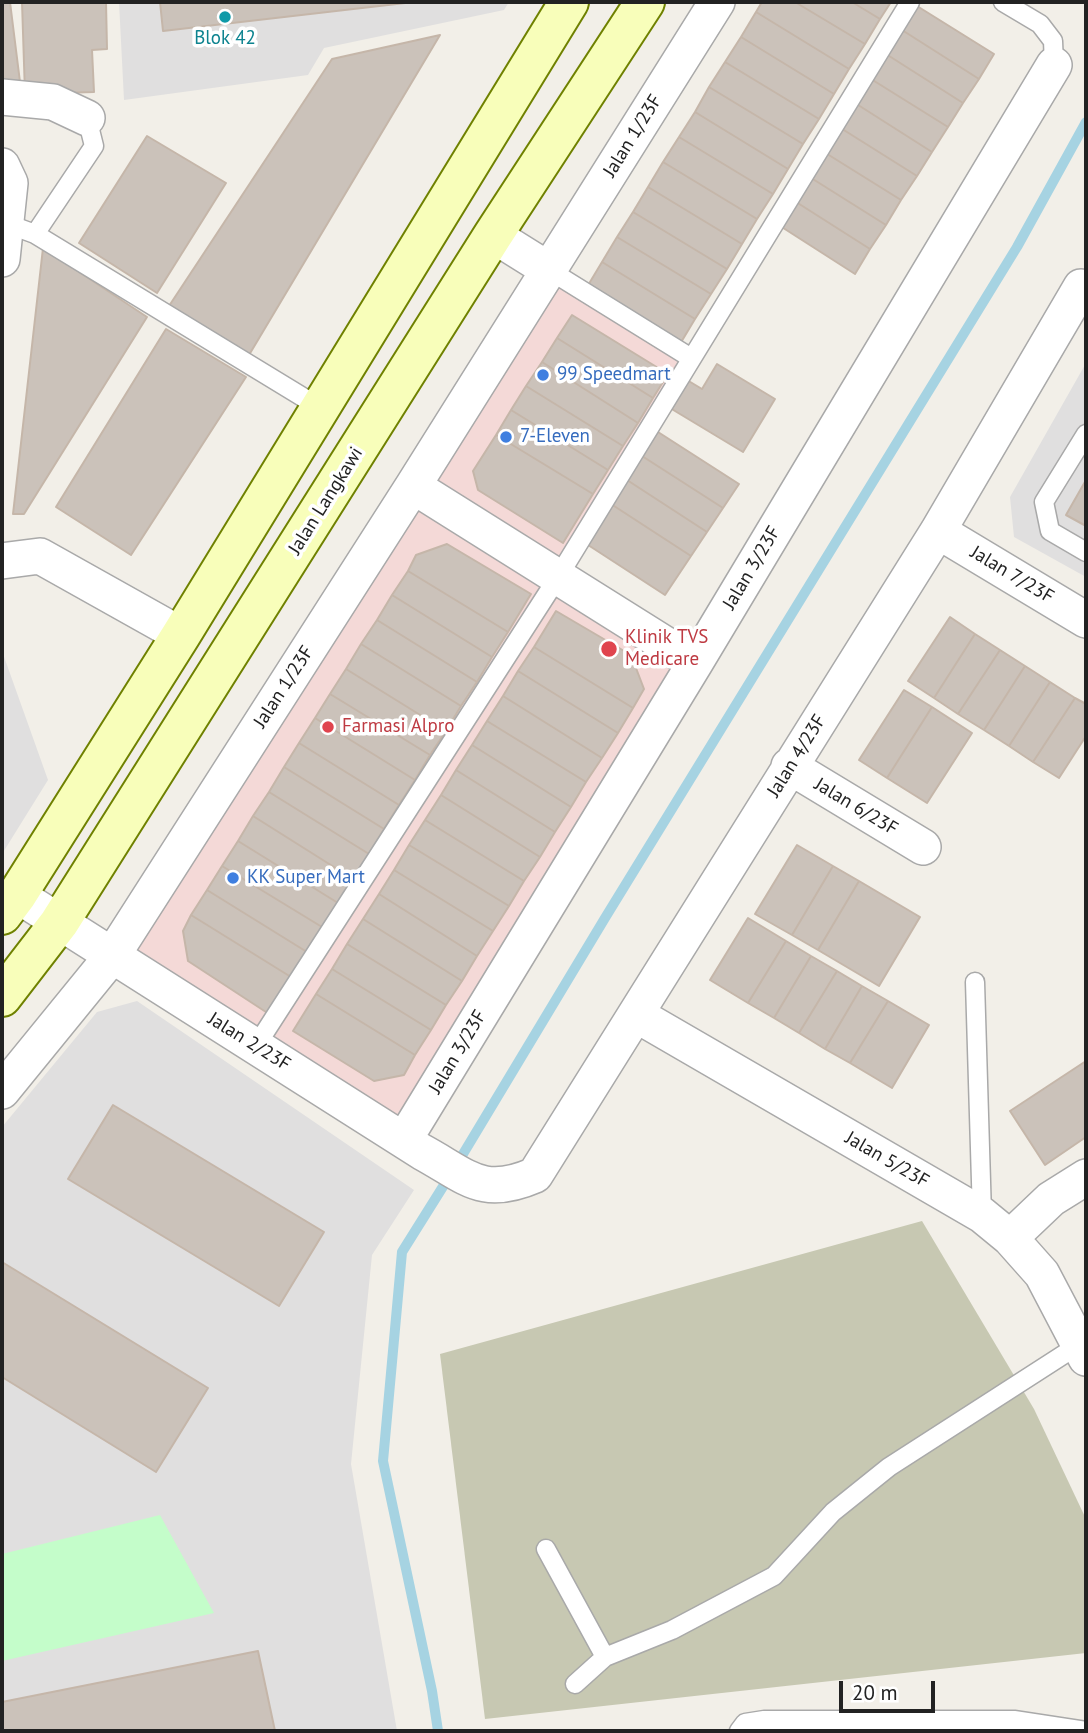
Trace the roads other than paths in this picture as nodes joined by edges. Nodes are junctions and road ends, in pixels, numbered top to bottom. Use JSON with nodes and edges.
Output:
{"nodes":[{"id":1,"x":569,"y":2,"type":"edge"},
{"id":2,"x":645,"y":2,"type":"edge"},
{"id":3,"x":717,"y":2,"type":"edge"},
{"id":4,"x":910,"y":2,"type":"edge"},
{"id":5,"x":1003,"y":2,"type":"edge"},
{"id":6,"x":1054,"y":65,"type":"joint"},
{"id":7,"x":2,"y":97,"type":"edge"},
{"id":8,"x":87,"y":118,"type":"joint"},
{"id":9,"x":2,"y":166,"type":"edge"},
{"id":10,"x":20,"y":229,"type":"junction"},
{"id":11,"x":494,"y":235,"type":"junction"},
{"id":12,"x":2,"y":259,"type":"edge"},
{"id":13,"x":549,"y":270,"type":"junction"},
{"id":14,"x":1084,"y":288,"type":"edge"},
{"id":15,"x":691,"y":358,"type":"junction"},
{"id":16,"x":319,"y":407,"type":"junction"},
{"id":17,"x":1086,"y":434,"type":"edge"},
{"id":18,"x":413,"y":486,"type":"junction"},
{"id":19,"x":938,"y":531,"type":"junction"},
{"id":20,"x":1086,"y":552,"type":"edge"},
{"id":21,"x":2,"y":561,"type":"edge"},
{"id":22,"x":558,"y":576,"type":"junction"},
{"id":23,"x":1086,"y":620,"type":"edge"},
{"id":24,"x":181,"y":635,"type":"junction"},
{"id":25,"x":695,"y":663,"type":"junction"},
{"id":26,"x":789,"y":766,"type":"junction"},
{"id":27,"x":923,"y":848,"type":"dead end"},
{"id":28,"x":9,"y":905,"type":"edge"},
{"id":29,"x":59,"y":923,"type":"junction"},
{"id":30,"x":112,"y":956,"type":"junction"},
{"id":31,"x":975,"y":982,"type":"dead end"},
{"id":32,"x":2,"y":997,"type":"edge"},
{"id":33,"x":637,"y":1015,"type":"junction"},
{"id":34,"x":256,"y":1046,"type":"junction"},
{"id":35,"x":2,"y":1091,"type":"edge"},
{"id":36,"x":413,"y":1146,"type":"junction"},
{"id":37,"x":1086,"y":1177,"type":"edge"},
{"id":38,"x":483,"y":1186,"type":"joint"},
{"id":39,"x":982,"y":1215,"type":"junction"},
{"id":40,"x":1010,"y":1238,"type":"junction"},
{"id":41,"x":1083,"y":1351,"type":"edge"},
{"id":42,"x":546,"y":1549,"type":"dead end"},
{"id":43,"x":605,"y":1657,"type":"junction"},
{"id":44,"x":575,"y":1684,"type":"dead end"},
{"id":45,"x":739,"y":1731,"type":"edge"},
{"id":46,"x":1086,"y":1731,"type":"edge"}],
"edges":[{"from":1,"to":16,"type":"street"},
{"from":2,"to":11,"type":"street","name":"Jalan Langkawi"},
{"from":3,"to":13,"type":"street","name":"Jalan 1/23F"},
{"from":4,"to":15,"type":"lane"},
{"from":5,"to":6,"type":"lane"},
{"from":6,"to":25,"type":"street","name":"Jalan 3/23F"},
{"from":7,"to":8,"type":"street"},
{"from":8,"to":10,"type":"lane"},
{"from":9,"to":10,"type":"street"},
{"from":10,"to":12,"type":"street"},
{"from":10,"to":16,"type":"lane"},
{"from":11,"to":13,"type":"street"},
{"from":11,"to":29,"type":"street","name":"Jalan Langkawi"},
{"from":13,"to":15,"type":"lane"},
{"from":13,"to":18,"type":"street","name":"Jalan 1/23F"},
{"from":14,"to":19,"type":"street","name":"Jalan 4/23F"},
{"from":15,"to":22,"type":"lane"},
{"from":16,"to":24,"type":"street"},
{"from":17,"to":20,"type":"lane"},
{"from":18,"to":22,"type":"street"},
{"from":18,"to":30,"type":"street","name":"Jalan 1/23F"},
{"from":19,"to":23,"type":"street","name":"Jalan 7/23F"},
{"from":19,"to":26,"type":"street","name":"Jalan 4/23F"},
{"from":21,"to":24,"type":"street"},
{"from":22,"to":25,"type":"street"},
{"from":22,"to":34,"type":"lane"},
{"from":24,"to":28,"type":"street"},
{"from":25,"to":36,"type":"street","name":"Jalan 3/23F"},
{"from":26,"to":27,"type":"street","name":"Jalan 6/23F"},
{"from":26,"to":33,"type":"street","name":"Jalan 4/23F"},
{"from":28,"to":29,"type":"street","name":"Jalan 2/23F"},
{"from":29,"to":30,"type":"street","name":"Jalan 2/23F"},
{"from":29,"to":32,"type":"street","name":"Jalan Langkawi"},
{"from":30,"to":34,"type":"street","name":"Jalan 2/23F"},
{"from":30,"to":35,"type":"street","name":"Jalan 1/23F"},
{"from":31,"to":39,"type":"lane"},
{"from":33,"to":38,"type":"street","name":"Jalan 4/23F"},
{"from":33,"to":39,"type":"street","name":"Jalan 5/23F"},
{"from":34,"to":36,"type":"street","name":"Jalan 2/23F"},
{"from":36,"to":38,"type":"street","name":"Jalan 2/23F"},
{"from":37,"to":40,"type":"street"},
{"from":39,"to":40,"type":"street","name":"Jalan 5/23F"},
{"from":40,"to":41,"type":"street","name":"Jalan 5/23F"},
{"from":41,"to":43,"type":"lane"},
{"from":42,"to":43,"type":"lane"},
{"from":43,"to":44,"type":"lane"},
{"from":45,"to":46,"type":"lane"}]}
